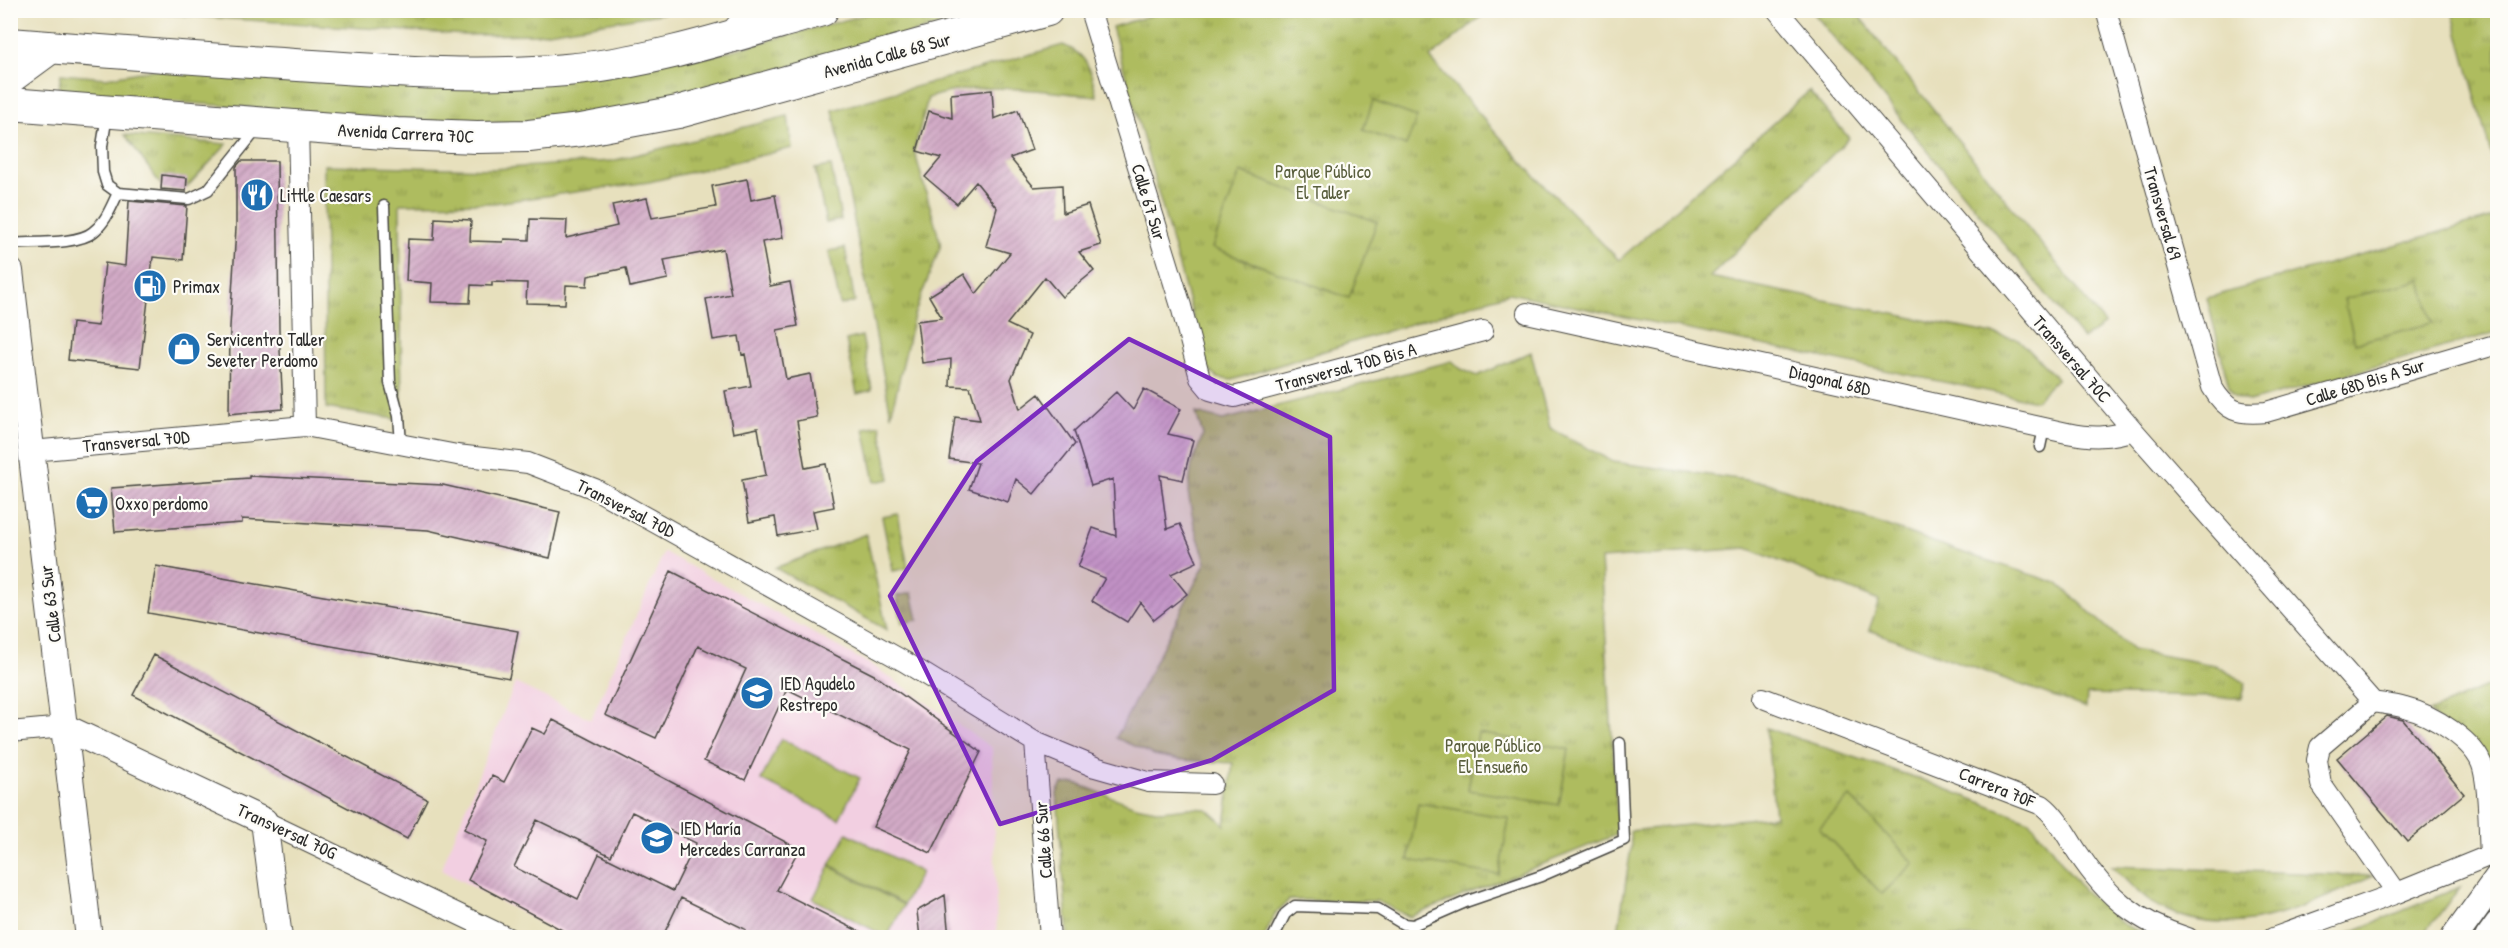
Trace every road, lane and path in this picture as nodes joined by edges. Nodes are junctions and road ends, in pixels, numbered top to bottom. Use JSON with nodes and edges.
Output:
{"nodes":[{"id":1,"x":749,"y":10,"type":"edge"},
{"id":2,"x":822,"y":10,"type":"edge"},
{"id":3,"x":1047,"y":10,"type":"edge"},
{"id":4,"x":1090,"y":10,"type":"edge"},
{"id":5,"x":1776,"y":10,"type":"edge"},
{"id":6,"x":2106,"y":10,"type":"edge"},
{"id":7,"x":725,"y":38,"type":"junction"},
{"id":8,"x":10,"y":44,"type":"edge"},
{"id":9,"x":55,"y":48,"type":"junction"},
{"id":10,"x":797,"y":80,"type":"joint"},
{"id":11,"x":10,"y":81,"type":"edge"},
{"id":12,"x":10,"y":104,"type":"edge"},
{"id":13,"x":107,"y":112,"type":"junction"},
{"id":14,"x":263,"y":123,"type":"junction"},
{"id":15,"x":298,"y":126,"type":"junction"},
{"id":16,"x":118,"y":193,"type":"junction"},
{"id":17,"x":384,"y":206,"type":"dead end"},
{"id":18,"x":10,"y":244,"type":"edge"},
{"id":19,"x":10,"y":271,"type":"edge"},
{"id":20,"x":1527,"y":313,"type":"dead end"},
{"id":21,"x":1483,"y":331,"type":"dead end"},
{"id":22,"x":2498,"y":344,"type":"edge"},
{"id":23,"x":1210,"y":390,"type":"joint"},
{"id":24,"x":2231,"y":410,"type":"joint"},
{"id":25,"x":305,"y":426,"type":"junction"},
{"id":26,"x":2133,"y":430,"type":"junction"},
{"id":27,"x":401,"y":444,"type":"junction"},
{"id":28,"x":32,"y":451,"type":"junction"},
{"id":29,"x":1763,"y":698,"type":"dead end"},
{"id":30,"x":2373,"y":702,"type":"junction"},
{"id":31,"x":64,"y":726,"type":"junction"},
{"id":32,"x":10,"y":732,"type":"edge"},
{"id":33,"x":1035,"y":742,"type":"junction"},
{"id":34,"x":1620,"y":743,"type":"dead end"},
{"id":35,"x":1212,"y":784,"type":"dead end"},
{"id":36,"x":264,"y":821,"type":"junction"},
{"id":37,"x":2495,"y":862,"type":"edge"},
{"id":38,"x":2397,"y":893,"type":"junction"},
{"id":39,"x":469,"y":917,"type":"junction"},
{"id":40,"x":2498,"y":924,"type":"edge"},
{"id":41,"x":89,"y":938,"type":"edge"},
{"id":42,"x":279,"y":938,"type":"edge"},
{"id":43,"x":471,"y":938,"type":"edge"},
{"id":44,"x":508,"y":938,"type":"edge"},
{"id":45,"x":1050,"y":938,"type":"edge"},
{"id":46,"x":1273,"y":938,"type":"edge"},
{"id":47,"x":2188,"y":938,"type":"edge"},
{"id":48,"x":2273,"y":938,"type":"edge"},
{"id":49,"x":2454,"y":938,"type":"edge"},
{"id":50,"x":2488,"y":938,"type":"edge"}],
"edges":[{"from":1,"to":7,"type":"street"},
{"from":2,"to":7,"type":"main road"},
{"from":3,"to":10,"type":"main road","name":"Avenida Calle 68 Sur"},
{"from":4,"to":23,"type":"street","name":"Calle 67 Sur"},
{"from":5,"to":26,"type":"street","name":"Transversal 70C"},
{"from":6,"to":24,"type":"street","name":"Transversal 69"},
{"from":7,"to":9,"type":"main road"},
{"from":8,"to":9,"type":"main road"},
{"from":9,"to":11,"type":"street"},
{"from":10,"to":15,"type":"main road","name":"Avenida Carrera 70C"},
{"from":12,"to":13,"type":"main road","name":"Avenida Carrera 70C"},
{"from":13,"to":14,"type":"main road","name":"Avenida Carrera 70C"},
{"from":13,"to":16,"type":"lane"},
{"from":14,"to":15,"type":"main road","name":"Avenida Carrera 70C"},
{"from":14,"to":16,"type":"lane"},
{"from":15,"to":25,"type":"street"},
{"from":16,"to":18,"type":"lane"},
{"from":17,"to":27,"type":"lane"},
{"from":19,"to":28,"type":"street","name":"Calle 63 Sur"},
{"from":20,"to":26,"type":"street","name":"Diagonal 68D"},
{"from":21,"to":23,"type":"street","name":"Transversal 70D Bis A"},
{"from":22,"to":24,"type":"street","name":"Calle 68D Bis A Sur"},
{"from":25,"to":27,"type":"street","name":"Transversal 70D"},
{"from":25,"to":28,"type":"street","name":"Transversal 70D"},
{"from":26,"to":30,"type":"street","name":"Transversal 70C"},
{"from":27,"to":33,"type":"street","name":"Transversal 70D"},
{"from":28,"to":31,"type":"street","name":"Calle 63 Sur"},
{"from":29,"to":47,"type":"street","name":"Carrera 70F"},
{"from":30,"to":37,"type":"street"},
{"from":30,"to":38,"type":"street"},
{"from":31,"to":32,"type":"street"},
{"from":31,"to":36,"type":"street","name":"Transversal 70G"},
{"from":31,"to":41,"type":"street","name":"Calle 63 Sur"},
{"from":33,"to":35,"type":"street","name":"Transversal 70D"},
{"from":33,"to":45,"type":"street","name":"Calle 66 Sur"},
{"from":34,"to":46,"type":"lane"},
{"from":36,"to":39,"type":"street","name":"Transversal 70G"},
{"from":36,"to":42,"type":"street"},
{"from":37,"to":38,"type":"street"},
{"from":37,"to":49,"type":"street"},
{"from":38,"to":48,"type":"street"},
{"from":39,"to":43,"type":"street"},
{"from":39,"to":44,"type":"street","name":"Transversal 70G"},
{"from":40,"to":50,"type":"street"}]}
